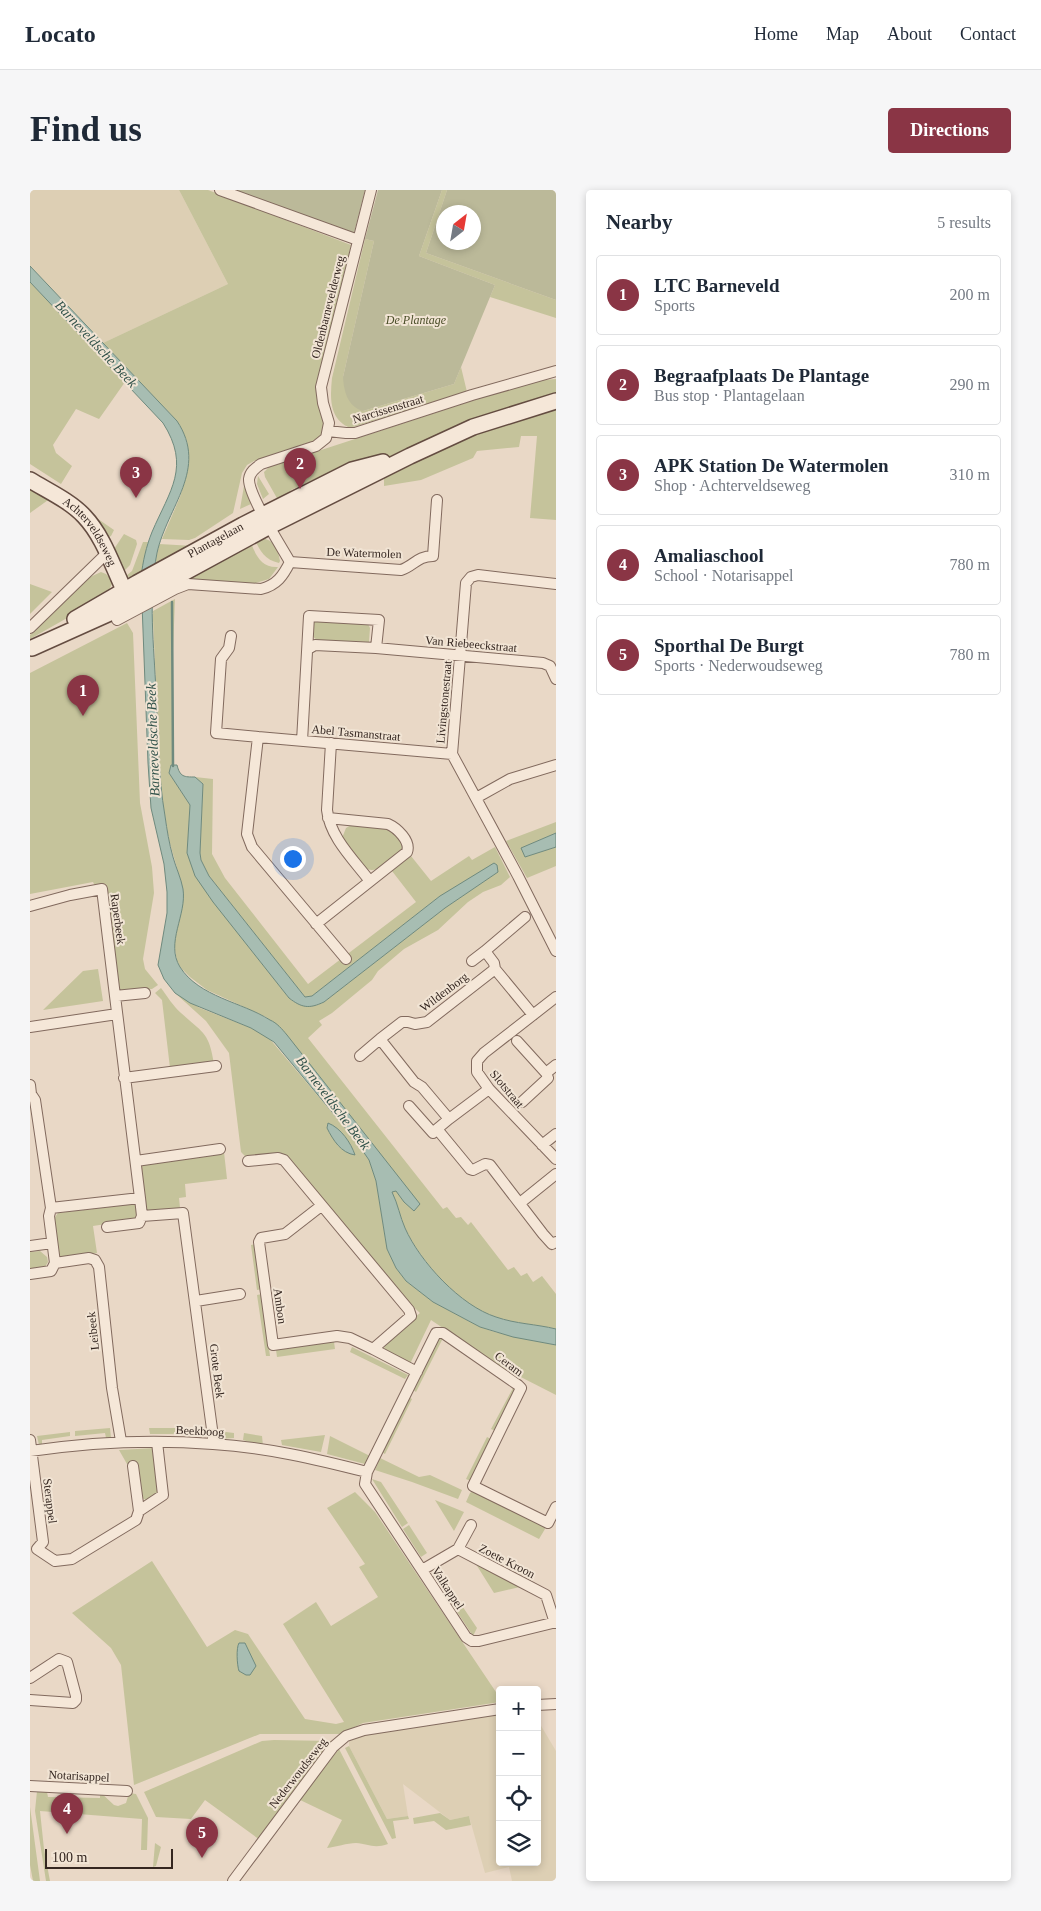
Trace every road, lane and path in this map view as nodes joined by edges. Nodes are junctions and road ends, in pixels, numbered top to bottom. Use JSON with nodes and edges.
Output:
{"nodes":[{"id":1,"x":220,"y":190,"type":"edge"},
{"id":2,"x":371,"y":190,"type":"edge"},
{"id":3,"x":358,"y":240,"type":"junction"},
{"id":4,"x":556,"y":371,"type":"edge"},
{"id":5,"x":556,"y":401,"type":"edge"},
{"id":6,"x":328,"y":431,"type":"junction"},
{"id":7,"x":30,"y":480,"type":"edge"},
{"id":8,"x":437,"y":500,"type":"dead end"},
{"id":9,"x":267,"y":520,"type":"junction"},
{"id":10,"x":107,"y":553,"type":"junction"},
{"id":11,"x":290,"y":562,"type":"junction"},
{"id":12,"x":556,"y":584,"type":"edge"},
{"id":13,"x":156,"y":587,"type":"junction"},
{"id":14,"x":133,"y":597,"type":"junction"},
{"id":15,"x":117,"y":620,"type":"dead end"},
{"id":16,"x":30,"y":628,"type":"edge"},
{"id":17,"x":231,"y":636,"type":"dead end"},
{"id":18,"x":376,"y":648,"type":"junction"},
{"id":19,"x":31,"y":649,"type":"edge"},
{"id":20,"x":308,"y":649,"type":"junction"},
{"id":21,"x":461,"y":656,"type":"junction"},
{"id":22,"x":556,"y":679,"type":"edge"},
{"id":23,"x":258,"y":737,"type":"junction"},
{"id":24,"x":302,"y":740,"type":"junction"},
{"id":25,"x":332,"y":743,"type":"junction"},
{"id":26,"x":452,"y":754,"type":"junction"},
{"id":27,"x":556,"y":765,"type":"edge"},
{"id":28,"x":476,"y":798,"type":"junction"},
{"id":29,"x":328,"y":818,"type":"junction"},
{"id":30,"x":369,"y":880,"type":"junction"},
{"id":31,"x":30,"y":906,"type":"edge"},
{"id":32,"x":524,"y":918,"type":"dead end"},
{"id":33,"x":316,"y":924,"type":"junction"},
{"id":34,"x":485,"y":951,"type":"junction"},
{"id":35,"x":556,"y":951,"type":"edge"},
{"id":36,"x":346,"y":959,"type":"dead end"},
{"id":37,"x":472,"y":961,"type":"dead end"},
{"id":38,"x":495,"y":969,"type":"junction"},
{"id":39,"x":145,"y":993,"type":"dead end"},
{"id":40,"x":115,"y":996,"type":"junction"},
{"id":41,"x":556,"y":997,"type":"edge"},
{"id":42,"x":116,"y":1014,"type":"junction"},
{"id":43,"x":533,"y":1015,"type":"junction"},
{"id":44,"x":30,"y":1027,"type":"edge"},
{"id":45,"x":380,"y":1039,"type":"junction"},
{"id":46,"x":517,"y":1042,"type":"dead end"},
{"id":47,"x":360,"y":1056,"type":"dead end"},
{"id":48,"x":556,"y":1065,"type":"edge"},
{"id":49,"x":216,"y":1066,"type":"dead end"},
{"id":50,"x":546,"y":1073,"type":"junction"},
{"id":51,"x":124,"y":1078,"type":"junction"},
{"id":52,"x":489,"y":1089,"type":"junction"},
{"id":53,"x":30,"y":1091,"type":"edge"},
{"id":54,"x":522,"y":1102,"type":"dead end"},
{"id":55,"x":410,"y":1106,"type":"dead end"},
{"id":56,"x":449,"y":1120,"type":"junction"},
{"id":57,"x":437,"y":1129,"type":"junction"},
{"id":58,"x":556,"y":1134,"type":"edge"},
{"id":59,"x":542,"y":1146,"type":"junction"},
{"id":60,"x":220,"y":1149,"type":"dead end"},
{"id":61,"x":556,"y":1159,"type":"edge"},
{"id":62,"x":136,"y":1161,"type":"junction"},
{"id":63,"x":248,"y":1161,"type":"dead end"},
{"id":64,"x":556,"y":1174,"type":"edge"},
{"id":65,"x":140,"y":1198,"type":"junction"},
{"id":66,"x":520,"y":1203,"type":"junction"},
{"id":67,"x":321,"y":1206,"type":"junction"},
{"id":68,"x":51,"y":1208,"type":"junction"},
{"id":69,"x":142,"y":1216,"type":"junction"},
{"id":70,"x":107,"y":1227,"type":"dead end"},
{"id":71,"x":556,"y":1242,"type":"edge"},
{"id":72,"x":52,"y":1243,"type":"junction"},
{"id":73,"x":30,"y":1246,"type":"edge"},
{"id":74,"x":55,"y":1263,"type":"junction"},
{"id":75,"x":30,"y":1274,"type":"edge"},
{"id":76,"x":240,"y":1294,"type":"dead end"},
{"id":77,"x":196,"y":1301,"type":"junction"},
{"id":78,"x":373,"y":1349,"type":"junction"},
{"id":79,"x":417,"y":1372,"type":"junction"},
{"id":80,"x":121,"y":1442,"type":"junction"},
{"id":81,"x":158,"y":1442,"type":"junction"},
{"id":82,"x":214,"y":1444,"type":"junction"},
{"id":83,"x":30,"y":1447,"type":"edge"},
{"id":84,"x":133,"y":1466,"type":"dead end"},
{"id":85,"x":367,"y":1472,"type":"junction"},
{"id":86,"x":556,"y":1507,"type":"edge"},
{"id":87,"x":139,"y":1511,"type":"junction"},
{"id":88,"x":471,"y":1525,"type":"dead end"},
{"id":89,"x":34,"y":1549,"type":"edge"},
{"id":90,"x":458,"y":1549,"type":"junction"},
{"id":91,"x":422,"y":1570,"type":"junction"},
{"id":92,"x":555,"y":1622,"type":"edge"},
{"id":93,"x":30,"y":1678,"type":"edge"},
{"id":94,"x":30,"y":1700,"type":"edge"},
{"id":95,"x":556,"y":1704,"type":"edge"},
{"id":96,"x":541,"y":1705,"type":"edge"},
{"id":97,"x":496,"y":1710,"type":"edge"},
{"id":98,"x":30,"y":1786,"type":"edge"},
{"id":99,"x":127,"y":1790,"type":"dead end"},
{"id":100,"x":232,"y":1881,"type":"edge"}],
"edges":[{"from":1,"to":3,"type":"street"},
{"from":2,"to":3,"type":"street","name":"Oldenbarnevelderweg"},
{"from":3,"to":6,"type":"street","name":"Oldenbarnevelderweg"},
{"from":4,"to":6,"type":"street","name":"Narcissenstraat"},
{"from":5,"to":9,"type":"main road","name":"Plantagelaan"},
{"from":6,"to":9,"type":"street"},
{"from":7,"to":10,"type":"main road","name":"Achterveldseweg"},
{"from":8,"to":11,"type":"street","name":"De Watermolen"},
{"from":9,"to":11,"type":"street"},
{"from":9,"to":13,"type":"main road","name":"Plantagelaan"},
{"from":10,"to":14,"type":"main road","name":"Achterveldseweg"},
{"from":10,"to":16,"type":"street"},
{"from":11,"to":13,"type":"street","name":"Plantagelaan"},
{"from":12,"to":21,"type":"street","name":"Livingstonestraat"},
{"from":13,"to":14,"type":"main road","name":"Plantagelaan"},
{"from":13,"to":14,"type":"street","name":"Plantagelaan"},
{"from":14,"to":15,"type":"street","name":"Plantagelaan"},
{"from":14,"to":19,"type":"main road","name":"Plantagelaan"},
{"from":17,"to":23,"type":"street","name":"Abel Tasmanstraat"},
{"from":18,"to":20,"type":"street","name":"Van Riebeeckstraat"},
{"from":18,"to":20,"type":"street"},
{"from":18,"to":21,"type":"street","name":"Van Riebeeckstraat"},
{"from":20,"to":24,"type":"street"},
{"from":21,"to":22,"type":"street","name":"Van Riebeeckstraat"},
{"from":21,"to":26,"type":"street","name":"Livingstonestraat"},
{"from":23,"to":24,"type":"street","name":"Abel Tasmanstraat"},
{"from":23,"to":33,"type":"street"},
{"from":24,"to":25,"type":"street","name":"Abel Tasmanstraat"},
{"from":25,"to":26,"type":"street","name":"Abel Tasmanstraat"},
{"from":25,"to":29,"type":"street"},
{"from":26,"to":28,"type":"street","name":"Livingstonestraat"},
{"from":27,"to":28,"type":"street"},
{"from":28,"to":35,"type":"street","name":"Livingstonestraat"},
{"from":29,"to":30,"type":"street"},
{"from":29,"to":30,"type":"street"},
{"from":30,"to":33,"type":"street"},
{"from":31,"to":40,"type":"street","name":"Raperbeek"},
{"from":32,"to":34,"type":"street","name":"Wildenborg"},
{"from":33,"to":36,"type":"street"},
{"from":34,"to":37,"type":"street","name":"Wildenborg"},
{"from":34,"to":38,"type":"street"},
{"from":38,"to":43,"type":"street"},
{"from":38,"to":45,"type":"street","name":"Wildenborg"},
{"from":39,"to":40,"type":"street"},
{"from":40,"to":42,"type":"street"},
{"from":41,"to":43,"type":"street","name":"Slotstraat"},
{"from":42,"to":44,"type":"street"},
{"from":42,"to":51,"type":"street"},
{"from":43,"to":52,"type":"street","name":"Slotstraat"},
{"from":45,"to":47,"type":"street","name":"Wildenborg"},
{"from":45,"to":56,"type":"street"},
{"from":46,"to":50,"type":"street"},
{"from":48,"to":50,"type":"street"},
{"from":49,"to":51,"type":"street"},
{"from":50,"to":54,"type":"street"},
{"from":51,"to":62,"type":"street"},
{"from":52,"to":56,"type":"street"},
{"from":52,"to":59,"type":"street","name":"Slotstraat"},
{"from":53,"to":68,"type":"street"},
{"from":55,"to":57,"type":"street"},
{"from":56,"to":57,"type":"street"},
{"from":57,"to":66,"type":"street"},
{"from":58,"to":59,"type":"street"},
{"from":59,"to":61,"type":"street","name":"Slotstraat"},
{"from":60,"to":62,"type":"street"},
{"from":62,"to":65,"type":"street"},
{"from":63,"to":67,"type":"street"},
{"from":64,"to":66,"type":"street"},
{"from":65,"to":68,"type":"street"},
{"from":65,"to":69,"type":"street"},
{"from":66,"to":71,"type":"street"},
{"from":67,"to":78,"type":"street"},
{"from":67,"to":78,"type":"street","name":"Ambon"},
{"from":68,"to":72,"type":"street"},
{"from":69,"to":70,"type":"street","name":"Grote Beek"},
{"from":69,"to":77,"type":"street","name":"Grote Beek"},
{"from":72,"to":73,"type":"street"},
{"from":72,"to":74,"type":"street"},
{"from":74,"to":75,"type":"street","name":"Leibeek"},
{"from":74,"to":80,"type":"street","name":"Leibeek"},
{"from":76,"to":77,"type":"street"},
{"from":77,"to":82,"type":"street","name":"Grote Beek"},
{"from":78,"to":79,"type":"street","name":"Ambon"},
{"from":79,"to":85,"type":"street","name":"Ceram"},
{"from":79,"to":86,"type":"street","name":"Ceram"},
{"from":80,"to":81,"type":"street","name":"Beekboog"},
{"from":80,"to":83,"type":"street","name":"Beekboog"},
{"from":81,"to":82,"type":"street","name":"Beekboog"},
{"from":81,"to":87,"type":"street","name":"Sterappel"},
{"from":82,"to":85,"type":"street","name":"Beekboog"},
{"from":83,"to":89,"type":"street","name":"Sterappel"},
{"from":84,"to":87,"type":"street"},
{"from":85,"to":91,"type":"street","name":"Valkappel"},
{"from":87,"to":89,"type":"street","name":"Sterappel"},
{"from":88,"to":90,"type":"street","name":"Zoete Kroon"},
{"from":90,"to":91,"type":"street"},
{"from":90,"to":92,"type":"street","name":"Zoete Kroon"},
{"from":91,"to":92,"type":"street","name":"Valkappel"},
{"from":93,"to":94,"type":"street"},
{"from":95,"to":96,"type":"street"},
{"from":97,"to":100,"type":"street","name":"Nederwoudseweg"},
{"from":98,"to":99,"type":"street","name":"Notarisappel"}]}
